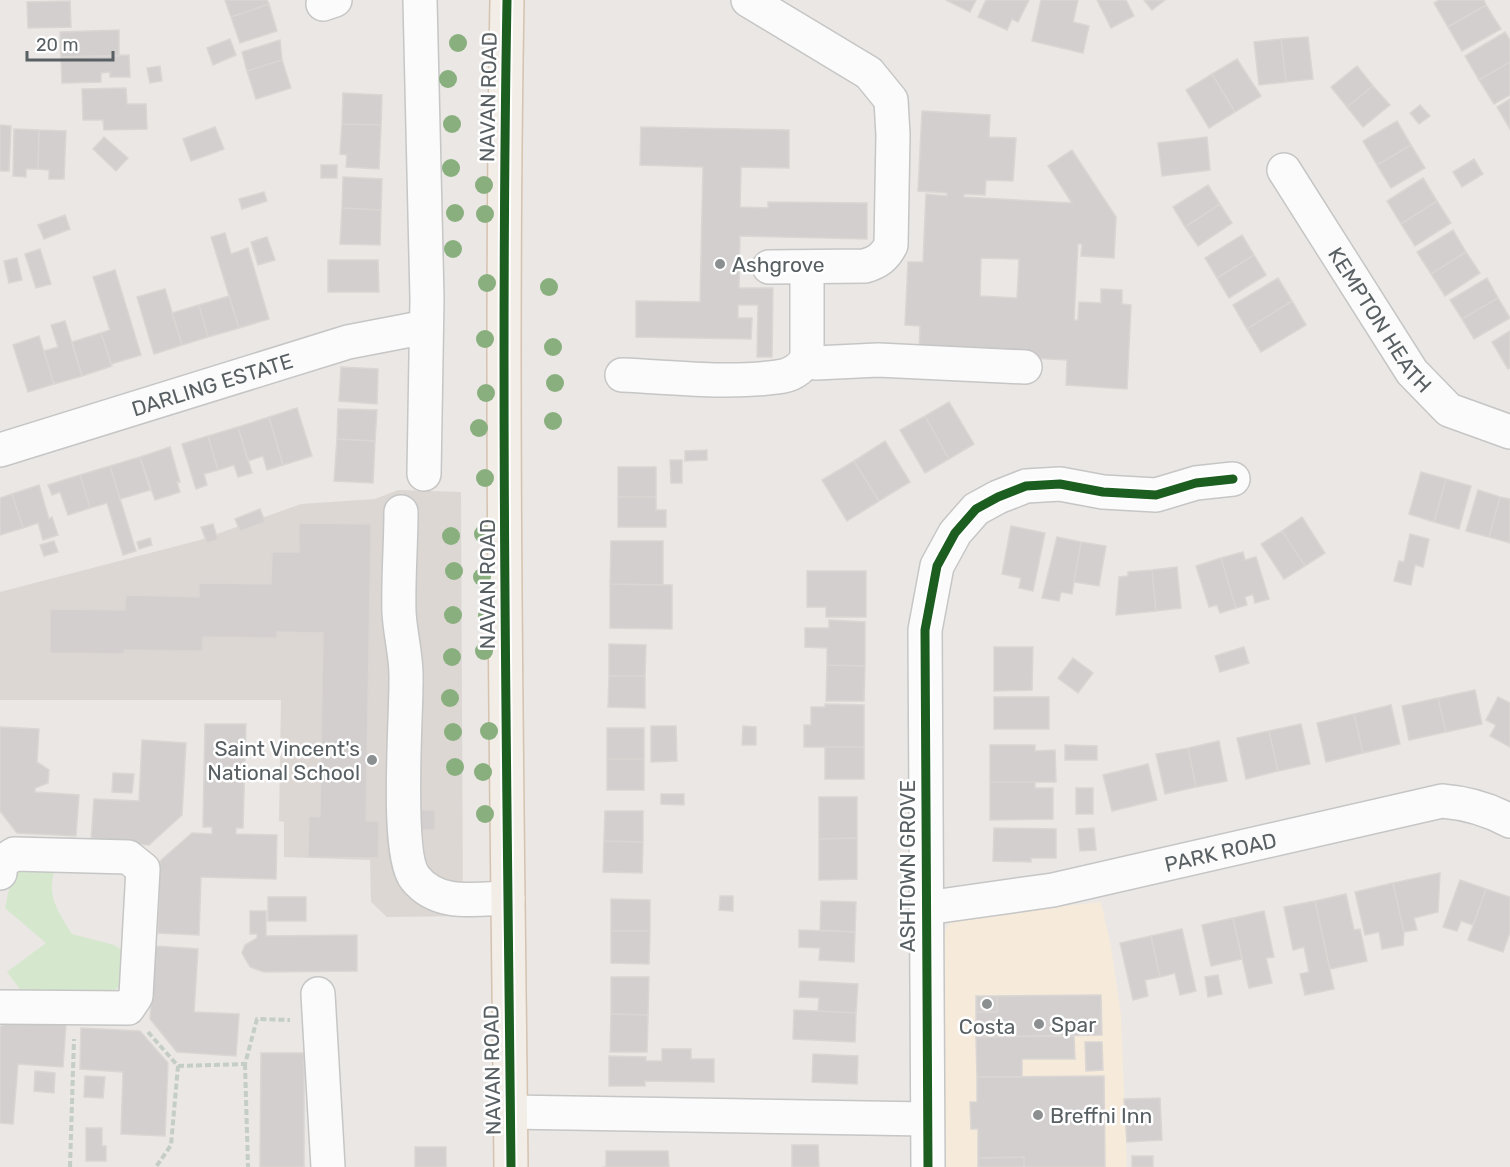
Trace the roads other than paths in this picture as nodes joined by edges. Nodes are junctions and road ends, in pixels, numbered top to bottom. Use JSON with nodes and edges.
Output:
{"nodes":[{"id":1,"x":420,"y":0,"type":"edge"},
{"id":2,"x":507,"y":0,"type":"edge"},
{"id":3,"x":748,"y":0,"type":"edge"},
{"id":4,"x":1284,"y":170,"type":"dead end"},
{"id":5,"x":769,"y":267,"type":"dead end"},
{"id":6,"x":807,"y":268,"type":"junction"},
{"id":7,"x":426,"y":327,"type":"junction"},
{"id":8,"x":805,"y":361,"type":"junction"},
{"id":9,"x":1025,"y":368,"type":"dead end"},
{"id":10,"x":622,"y":375,"type":"dead end"},
{"id":11,"x":1510,"y":432,"type":"edge"},
{"id":12,"x":0,"y":450,"type":"edge"},
{"id":13,"x":424,"y":474,"type":"dead end"},
{"id":14,"x":1233,"y":479,"type":"dead end"},
{"id":15,"x":401,"y":512,"type":"dead end"},
{"id":16,"x":1510,"y":821,"type":"edge"},
{"id":17,"x":0,"y":873,"type":"edge"},
{"id":18,"x":508,"y":898,"type":"junction"},
{"id":19,"x":926,"y":908,"type":"junction"},
{"id":20,"x":0,"y":1007,"type":"edge"},
{"id":21,"x":318,"y":1007,"type":"road end"},
{"id":22,"x":510,"y":1112,"type":"junction"},
{"id":23,"x":926,"y":1119,"type":"junction"},
{"id":24,"x":328,"y":1167,"type":"edge"},
{"id":25,"x":511,"y":1167,"type":"edge"},
{"id":26,"x":928,"y":1167,"type":"edge"}],
"edges":[{"from":1,"to":7,"type":"street"},
{"from":2,"to":18,"type":"main road","name":"NAVAN ROAD"},
{"from":3,"to":6,"type":"street"},
{"from":4,"to":11,"type":"street","name":"KEMPTON HEATH"},
{"from":5,"to":6,"type":"street"},
{"from":6,"to":8,"type":"street"},
{"from":7,"to":12,"type":"street","name":"DARLING ESTATE"},
{"from":7,"to":13,"type":"street"},
{"from":8,"to":9,"type":"street"},
{"from":8,"to":10,"type":"street"},
{"from":14,"to":19,"type":"street","name":"ASHTOWN GROVE"},
{"from":15,"to":18,"type":"street"},
{"from":16,"to":19,"type":"street","name":"PARK ROAD"},
{"from":17,"to":20,"type":"street"},
{"from":18,"to":22,"type":"main road","name":"NAVAN ROAD"},
{"from":19,"to":23,"type":"street","name":"ASHTOWN GROVE"},
{"from":21,"to":24,"type":"street"},
{"from":22,"to":23,"type":"street"},
{"from":22,"to":25,"type":"main road","name":"NAVAN ROAD"},
{"from":23,"to":26,"type":"street","name":"ASHTOWN GROVE"}]}
